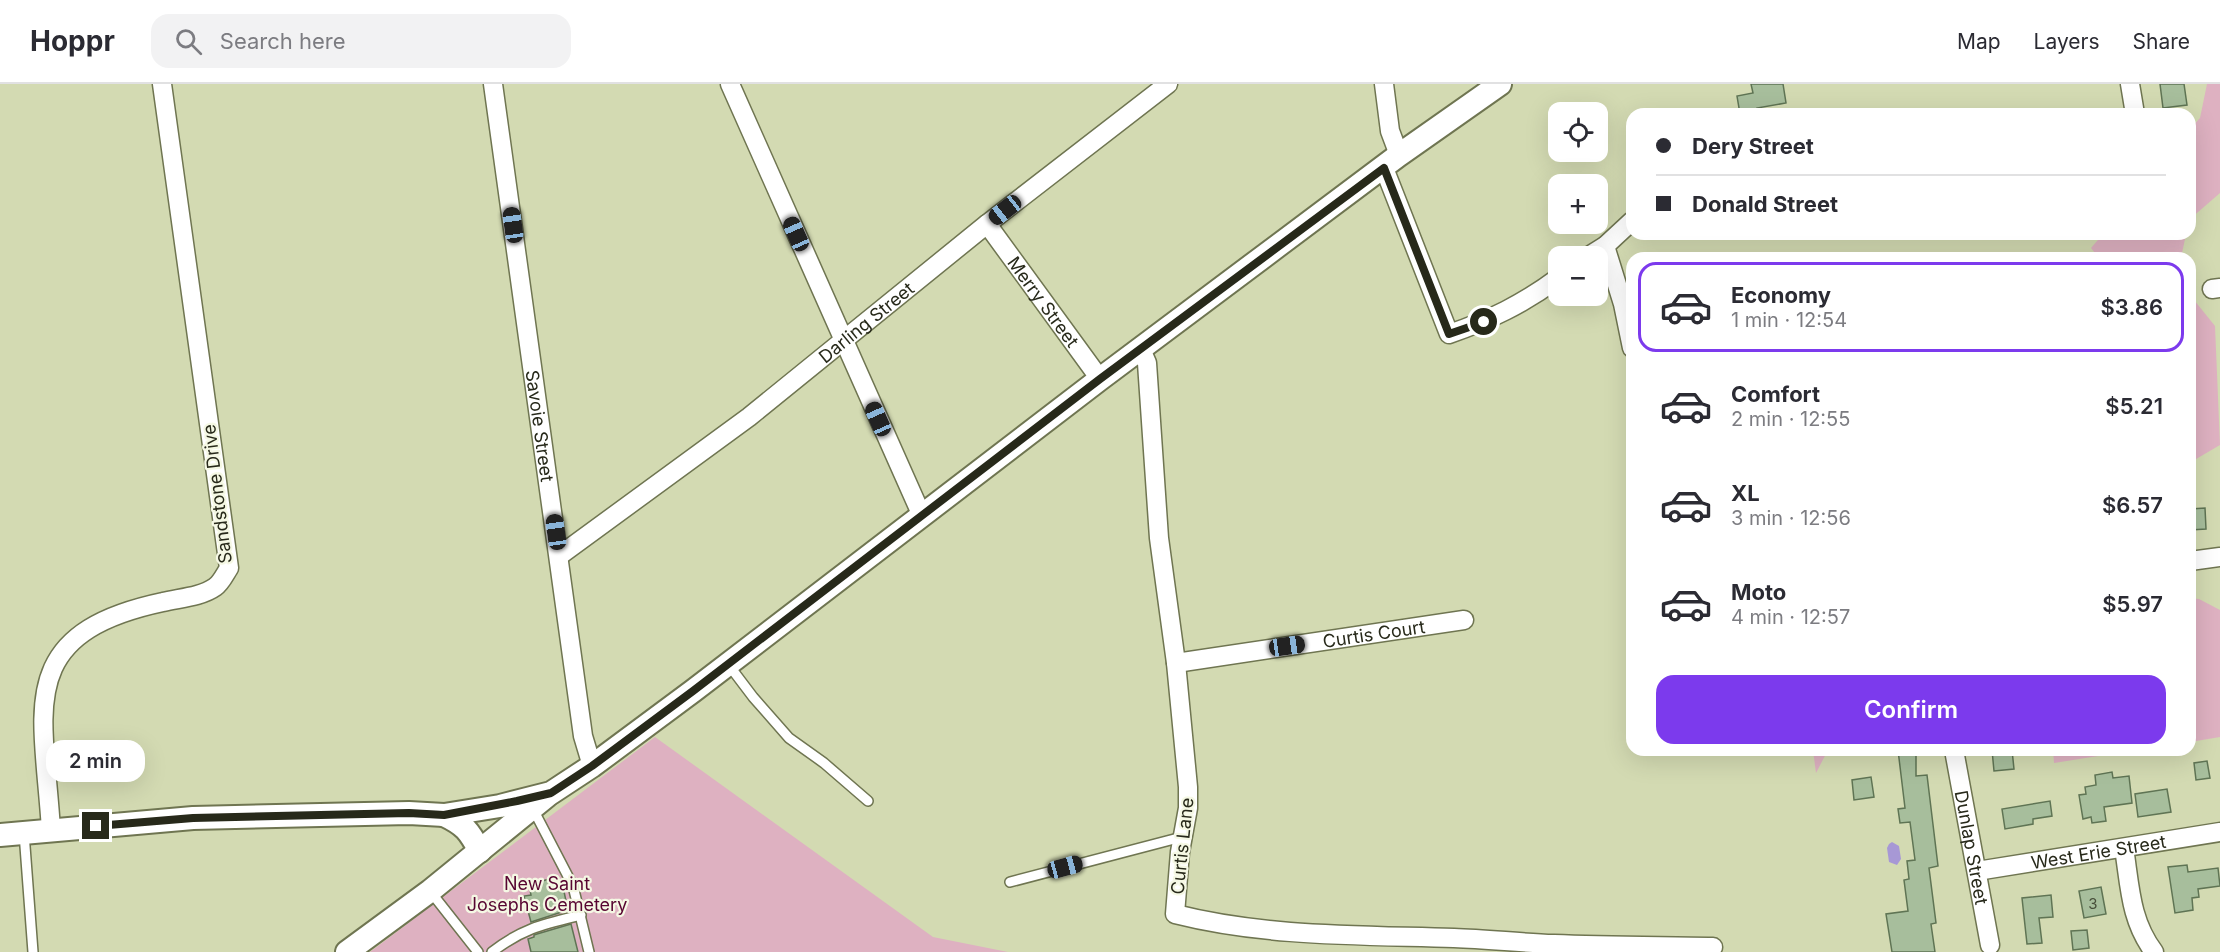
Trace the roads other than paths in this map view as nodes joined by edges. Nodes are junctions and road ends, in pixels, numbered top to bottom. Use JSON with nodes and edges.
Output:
{"nodes":[{"id":1,"x":162,"y":84,"type":"edge"},
{"id":2,"x":494,"y":84,"type":"edge"},
{"id":3,"x":730,"y":84,"type":"edge"},
{"id":4,"x":1168,"y":84,"type":"edge"},
{"id":5,"x":1384,"y":84,"type":"edge"},
{"id":6,"x":1500,"y":84,"type":"edge"},
{"id":7,"x":2130,"y":84,"type":"edge"},
{"id":8,"x":2134,"y":108,"type":"edge"},
{"id":9,"x":1392,"y":161,"type":"junction"},
{"id":10,"x":987,"y":224,"type":"junction"},
{"id":11,"x":1626,"y":227,"type":"edge"},
{"id":12,"x":1605,"y":246,"type":"edge"},
{"id":13,"x":1608,"y":256,"type":"edge"},
{"id":14,"x":1548,"y":286,"type":"edge"},
{"id":15,"x":1626,"y":319,"type":"edge"},
{"id":16,"x":843,"y":341,"type":"junction"},
{"id":17,"x":1141,"y":349,"type":"junction"},
{"id":18,"x":1100,"y":379,"type":"junction"},
{"id":19,"x":922,"y":516,"type":"junction"},
{"id":20,"x":560,"y":556,"type":"junction"},
{"id":21,"x":2220,"y":557,"type":"edge"},
{"id":22,"x":2196,"y":560,"type":"edge"},
{"id":23,"x":1464,"y":620,"type":"dead end"},
{"id":24,"x":1176,"y":663,"type":"junction"},
{"id":25,"x":729,"y":664,"type":"junction"},
{"id":26,"x":1955,"y":756,"type":"edge"},
{"id":27,"x":592,"y":766,"type":"junction"},
{"id":28,"x":551,"y":793,"type":"junction"},
{"id":29,"x":868,"y":801,"type":"dead end"},
{"id":30,"x":533,"y":809,"type":"junction"},
{"id":31,"x":444,"y":815,"type":"junction"},
{"id":32,"x":51,"y":830,"type":"junction"},
{"id":33,"x":2220,"y":832,"type":"edge"},
{"id":34,"x":24,"y":833,"type":"junction"},
{"id":35,"x":0,"y":836,"type":"edge"},
{"id":36,"x":1182,"y":837,"type":"junction"},
{"id":37,"x":2124,"y":848,"type":"junction"},
{"id":38,"x":480,"y":851,"type":"junction"},
{"id":39,"x":1977,"y":871,"type":"junction"},
{"id":40,"x":1010,"y":882,"type":"dead end"},
{"id":41,"x":430,"y":891,"type":"junction"},
{"id":42,"x":581,"y":915,"type":"junction"},
{"id":43,"x":1990,"y":945,"type":"dead end"},
{"id":44,"x":1713,"y":947,"type":"dead end"},
{"id":45,"x":33,"y":952,"type":"edge"},
{"id":46,"x":347,"y":952,"type":"edge"},
{"id":47,"x":478,"y":952,"type":"edge"},
{"id":48,"x":492,"y":952,"type":"edge"},
{"id":49,"x":589,"y":952,"type":"edge"},
{"id":50,"x":2154,"y":952,"type":"edge"}],
"edges":[{"from":1,"to":32,"type":"street","name":"Sandstone Drive"},
{"from":2,"to":20,"type":"street","name":"Savoie Street"},
{"from":3,"to":16,"type":"street"},
{"from":4,"to":10,"type":"street","name":"Darling Street"},
{"from":5,"to":9,"type":"street"},
{"from":6,"to":9,"type":"street"},
{"from":7,"to":8,"type":"street"},
{"from":9,"to":14,"type":"street"},
{"from":9,"to":17,"type":"street"},
{"from":10,"to":16,"type":"street","name":"Darling Street"},
{"from":10,"to":18,"type":"street","name":"Merry Street"},
{"from":11,"to":12,"type":"street"},
{"from":13,"to":15,"type":"street"},
{"from":16,"to":19,"type":"street"},
{"from":16,"to":20,"type":"street","name":"Darling Street"},
{"from":17,"to":18,"type":"street"},
{"from":17,"to":24,"type":"street","name":"Curtis Lane"},
{"from":18,"to":19,"type":"street"},
{"from":19,"to":25,"type":"street"},
{"from":20,"to":27,"type":"street","name":"Savoie Street"},
{"from":21,"to":22,"type":"street"},
{"from":23,"to":24,"type":"street","name":"Curtis Court"},
{"from":24,"to":36,"type":"street","name":"Curtis Lane"},
{"from":25,"to":27,"type":"street"},
{"from":25,"to":29,"type":"lane"},
{"from":26,"to":39,"type":"street","name":"Dunlap Street"},
{"from":27,"to":28,"type":"street"},
{"from":28,"to":30,"type":"street"},
{"from":28,"to":31,"type":"street"},
{"from":30,"to":38,"type":"street"},
{"from":30,"to":42,"type":"lane"},
{"from":31,"to":32,"type":"street"},
{"from":31,"to":38,"type":"street"},
{"from":32,"to":34,"type":"street"},
{"from":33,"to":37,"type":"street","name":"West Erie Street"},
{"from":34,"to":35,"type":"street"},
{"from":34,"to":45,"type":"lane"},
{"from":36,"to":40,"type":"lane"},
{"from":36,"to":44,"type":"street","name":"Curtis Lane"},
{"from":37,"to":39,"type":"street","name":"West Erie Street"},
{"from":37,"to":50,"type":"street"},
{"from":38,"to":41,"type":"street"},
{"from":39,"to":43,"type":"street","name":"Dunlap Street"},
{"from":41,"to":46,"type":"street"},
{"from":41,"to":47,"type":"lane"},
{"from":42,"to":48,"type":"lane"},
{"from":42,"to":49,"type":"lane"}]}
